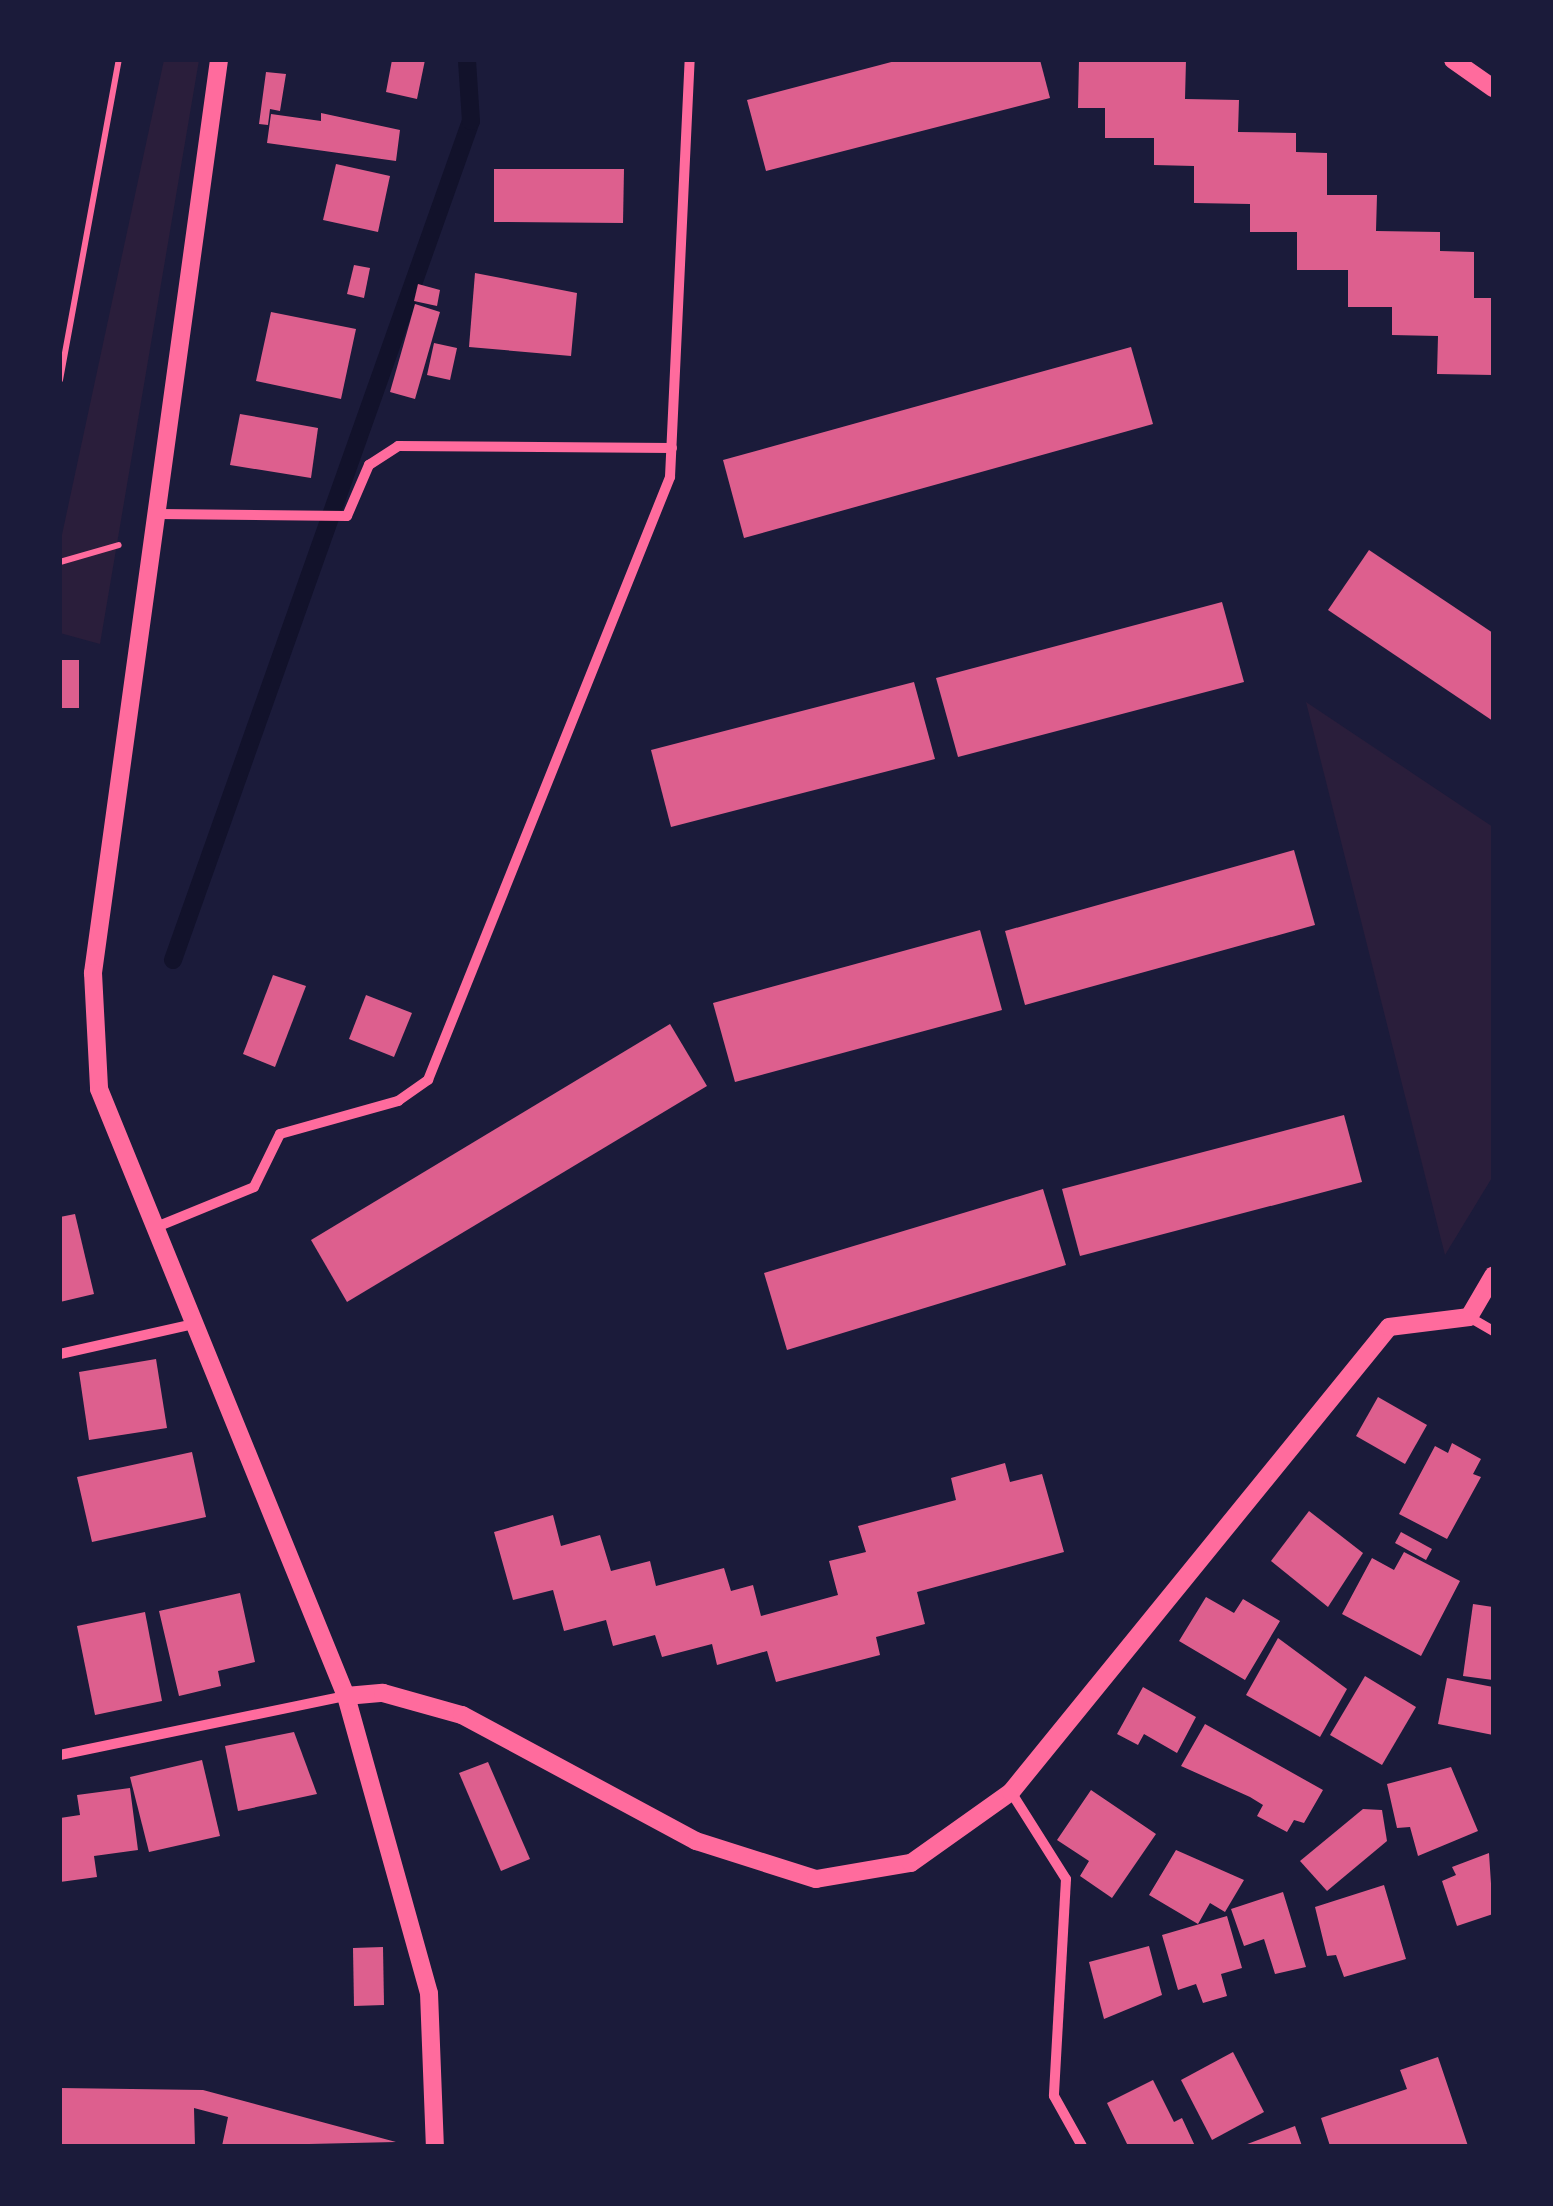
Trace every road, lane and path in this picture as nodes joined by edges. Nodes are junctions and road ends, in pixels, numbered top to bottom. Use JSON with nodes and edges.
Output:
{"nodes":[{"id":1,"x":119,"y":60,"type":"edge"},
{"id":2,"x":219,"y":60,"type":"edge"},
{"id":3,"x":690,"y":60,"type":"edge"},
{"id":4,"x":1453,"y":60,"type":"edge"},
{"id":5,"x":1493,"y":88,"type":"edge"},
{"id":6,"x":60,"y":380,"type":"edge"},
{"id":7,"x":672,"y":448,"type":"junction"},
{"id":8,"x":158,"y":514,"type":"junction"},
{"id":9,"x":154,"y":541,"type":"junction"},
{"id":10,"x":60,"y":562,"type":"edge"},
{"id":11,"x":151,"y":1229,"type":"junction"},
{"id":12,"x":1493,"y":1276,"type":"edge"},
{"id":13,"x":1469,"y":1317,"type":"junction"},
{"id":14,"x":190,"y":1325,"type":"junction"},
{"id":15,"x":1493,"y":1331,"type":"edge"},
{"id":16,"x":60,"y":1354,"type":"edge"},
{"id":17,"x":346,"y":1696,"type":"junction"},
{"id":18,"x":60,"y":1754,"type":"edge"},
{"id":19,"x":1012,"y":1792,"type":"junction"},
{"id":20,"x":436,"y":2146,"type":"edge"},
{"id":21,"x":1082,"y":2146,"type":"edge"}],
"edges":[{"from":1,"to":6,"type":"path"},
{"from":2,"to":8,"type":"street"},
{"from":3,"to":7,"type":"street"},
{"from":4,"to":5,"type":"street"},
{"from":7,"to":8,"type":"street"},
{"from":7,"to":11,"type":"street"},
{"from":8,"to":9,"type":"street"},
{"from":9,"to":10,"type":"path"},
{"from":9,"to":11,"type":"street"},
{"from":11,"to":14,"type":"street"},
{"from":12,"to":13,"type":"street"},
{"from":13,"to":15,"type":"street"},
{"from":13,"to":19,"type":"street"},
{"from":14,"to":16,"type":"street"},
{"from":14,"to":17,"type":"street"},
{"from":17,"to":18,"type":"street"},
{"from":17,"to":19,"type":"street"},
{"from":17,"to":20,"type":"street"},
{"from":19,"to":21,"type":"street"}]}
